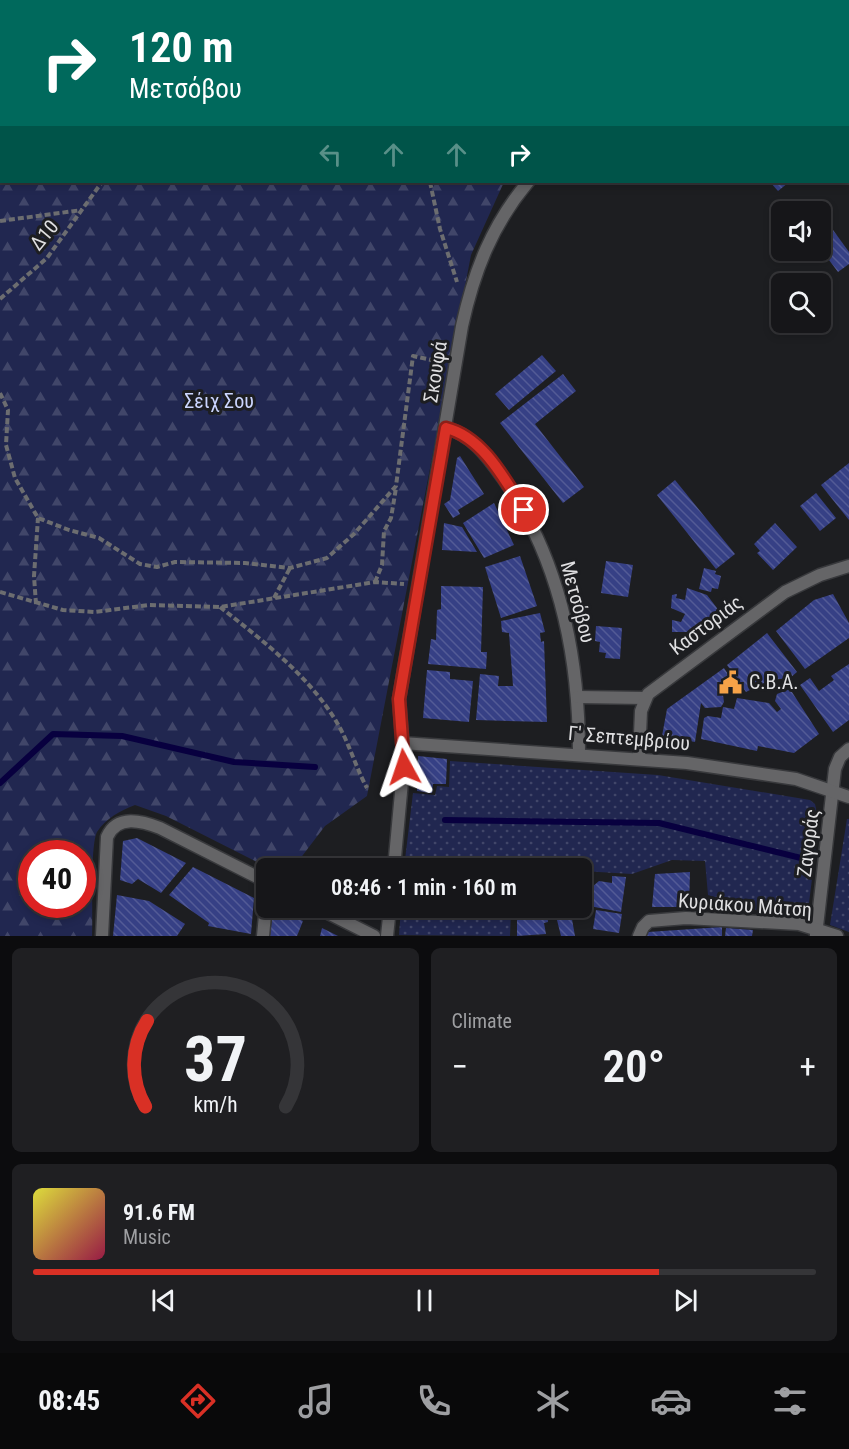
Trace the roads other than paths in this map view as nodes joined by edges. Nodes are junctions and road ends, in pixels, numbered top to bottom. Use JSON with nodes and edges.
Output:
{"nodes":[{"id":1,"x":527,"y":183,"type":"edge"},
{"id":2,"x":446,"y":428,"type":"junction"},
{"id":3,"x":849,"y":566,"type":"edge"},
{"id":4,"x":578,"y":697,"type":"junction"},
{"id":5,"x":645,"y":698,"type":"junction"},
{"id":6,"x":402,"y":743,"type":"junction"},
{"id":7,"x":849,"y":749,"type":"edge"},
{"id":8,"x":579,"y":753,"type":"junction"},
{"id":9,"x":639,"y":758,"type":"junction"},
{"id":10,"x":834,"y":790,"type":"junction"},
{"id":11,"x":849,"y":797,"type":"edge"},
{"id":12,"x":395,"y":858,"type":"edge"},
{"id":13,"x":256,"y":876,"type":"edge"},
{"id":14,"x":265,"y":918,"type":"edge"},
{"id":15,"x":338,"y":918,"type":"edge"},
{"id":16,"x":389,"y":918,"type":"edge"},
{"id":17,"x":816,"y":932,"type":"edge"},
{"id":18,"x":102,"y":936,"type":"edge"},
{"id":19,"x":263,"y":936,"type":"edge"},
{"id":20,"x":374,"y":936,"type":"edge"},
{"id":21,"x":387,"y":936,"type":"edge"},
{"id":22,"x":639,"y":936,"type":"edge"},
{"id":23,"x":837,"y":936,"type":"edge"}],
"edges":[{"from":1,"to":2,"type":"street","name":"Σκουφά"},
{"from":2,"to":4,"type":"street","name":"Μετσόβου"},
{"from":2,"to":6,"type":"street","name":"Σκουφά"},
{"from":3,"to":5,"type":"street","name":"Καστοριάς"},
{"from":4,"to":5,"type":"street"},
{"from":4,"to":8,"type":"street","name":"Μετσόβου"},
{"from":5,"to":9,"type":"street"},
{"from":6,"to":8,"type":"street","name":"Γ' Σεπτεμβρίου"},
{"from":6,"to":12,"type":"street","name":"Σκουφά"},
{"from":7,"to":10,"type":"street","name":"Ζαγοράς"},
{"from":8,"to":9,"type":"street","name":"Γ' Σεπτεμβρίου"},
{"from":9,"to":10,"type":"street","name":"Γ' Σεπτεμβρίου"},
{"from":10,"to":11,"type":"street","name":"Γ' Σεπτεμβρίου"},
{"from":10,"to":17,"type":"street","name":"Ζαγοράς"},
{"from":13,"to":18,"type":"street"},
{"from":14,"to":19,"type":"street"},
{"from":15,"to":20,"type":"street"},
{"from":16,"to":21,"type":"street"},
{"from":17,"to":22,"type":"street","name":"Κυριάκου Μάτση"},
{"from":17,"to":23,"type":"street","name":"Κυριάκου Μάτση"}]}
